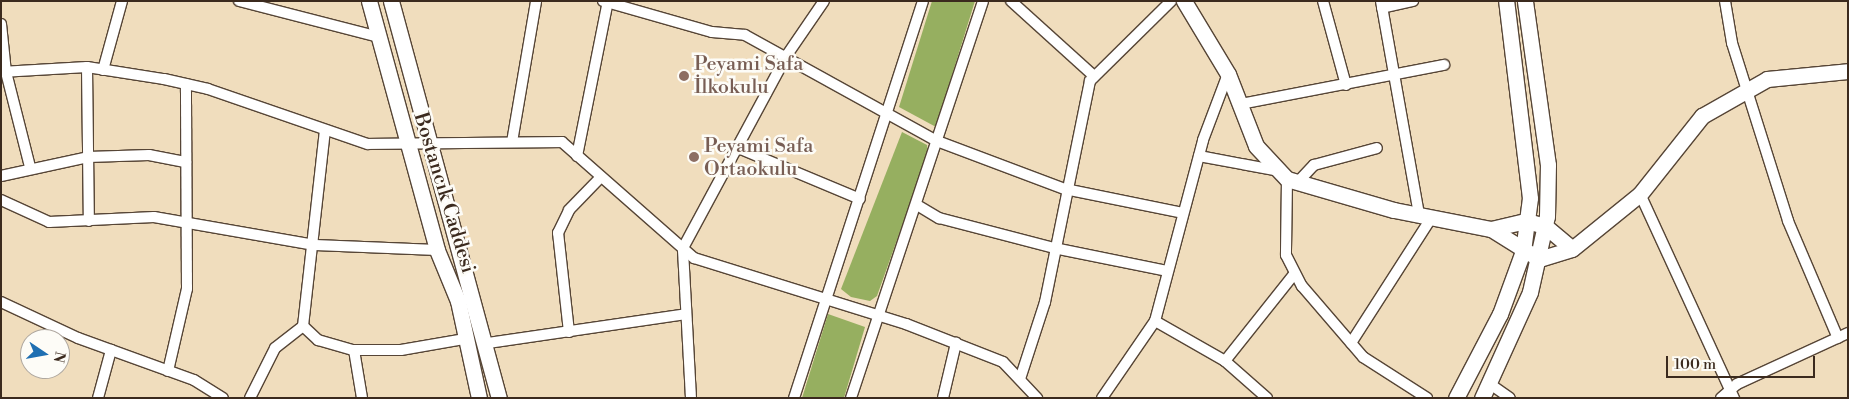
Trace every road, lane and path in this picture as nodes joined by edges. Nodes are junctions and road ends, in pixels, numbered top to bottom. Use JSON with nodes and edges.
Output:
{"nodes":[{"id":1,"x":122,"y":1,"type":"edge"},
{"id":2,"x":240,"y":1,"type":"edge"},
{"id":3,"x":369,"y":1,"type":"edge"},
{"id":4,"x":391,"y":1,"type":"edge"},
{"id":5,"x":536,"y":1,"type":"edge"},
{"id":6,"x":824,"y":1,"type":"edge"},
{"id":7,"x":923,"y":1,"type":"edge"},
{"id":8,"x":983,"y":1,"type":"edge"},
{"id":9,"x":1011,"y":1,"type":"edge"},
{"id":10,"x":1170,"y":1,"type":"edge"},
{"id":11,"x":1184,"y":1,"type":"edge"},
{"id":12,"x":1323,"y":1,"type":"edge"},
{"id":13,"x":1413,"y":1,"type":"edge"},
{"id":14,"x":1506,"y":1,"type":"edge"},
{"id":15,"x":1525,"y":1,"type":"edge"},
{"id":16,"x":1725,"y":1,"type":"edge"},
{"id":17,"x":606,"y":2,"type":"edge"},
{"id":18,"x":1381,"y":5,"type":"edge"},
{"id":19,"x":1,"y":24,"type":"edge"},
{"id":20,"x":379,"y":38,"type":"junction"},
{"id":21,"x":787,"y":56,"type":"junction"},
{"id":22,"x":1444,"y":65,"type":"dead end"},
{"id":23,"x":87,"y":67,"type":"junction"},
{"id":24,"x":103,"y":70,"type":"junction"},
{"id":25,"x":1848,"y":71,"type":"edge"},
{"id":26,"x":4,"y":72,"type":"edge"},
{"id":27,"x":1228,"y":74,"type":"junction"},
{"id":28,"x":1094,"y":76,"type":"junction"},
{"id":29,"x":1396,"y":77,"type":"junction"},
{"id":30,"x":186,"y":84,"type":"junction"},
{"id":31,"x":1346,"y":86,"type":"junction"},
{"id":32,"x":1745,"y":89,"type":"junction"},
{"id":33,"x":1241,"y":104,"type":"junction"},
{"id":34,"x":888,"y":111,"type":"junction"},
{"id":35,"x":325,"y":130,"type":"junction"},
{"id":36,"x":427,"y":140,"type":"junction"},
{"id":37,"x":937,"y":141,"type":"junction"},
{"id":38,"x":406,"y":142,"type":"junction"},
{"id":39,"x":512,"y":142,"type":"junction"},
{"id":40,"x":738,"y":148,"type":"junction"},
{"id":41,"x":1377,"y":148,"type":"dead end"},
{"id":42,"x":578,"y":156,"type":"junction"},
{"id":43,"x":1199,"y":156,"type":"junction"},
{"id":44,"x":88,"y":157,"type":"junction"},
{"id":45,"x":186,"y":162,"type":"junction"},
{"id":46,"x":30,"y":167,"type":"junction"},
{"id":47,"x":1,"y":176,"type":"edge"},
{"id":48,"x":602,"y":177,"type":"junction"},
{"id":49,"x":1288,"y":178,"type":"junction"},
{"id":50,"x":1065,"y":189,"type":"junction"},
{"id":51,"x":1640,"y":194,"type":"junction"},
{"id":52,"x":860,"y":199,"type":"junction"},
{"id":53,"x":1,"y":200,"type":"edge"},
{"id":54,"x":917,"y":206,"type":"junction"},
{"id":55,"x":1183,"y":213,"type":"junction"},
{"id":56,"x":1426,"y":216,"type":"junction"},
{"id":57,"x":89,"y":221,"type":"junction"},
{"id":58,"x":1536,"y":223,"type":"junction"},
{"id":59,"x":188,"y":225,"type":"junction"},
{"id":60,"x":1491,"y":229,"type":"junction"},
{"id":61,"x":315,"y":245,"type":"junction"},
{"id":62,"x":683,"y":248,"type":"junction"},
{"id":63,"x":1054,"y":248,"type":"junction"},
{"id":64,"x":1572,"y":249,"type":"junction"},
{"id":65,"x":437,"y":250,"type":"junction"},
{"id":66,"x":1531,"y":255,"type":"junction"},
{"id":67,"x":1167,"y":271,"type":"junction"},
{"id":68,"x":1295,"y":273,"type":"junction"},
{"id":69,"x":827,"y":299,"type":"junction"},
{"id":70,"x":1,"y":302,"type":"edge"},
{"id":71,"x":686,"y":314,"type":"junction"},
{"id":72,"x":877,"y":315,"type":"junction"},
{"id":73,"x":1155,"y":321,"type":"junction"},
{"id":74,"x":303,"y":326,"type":"junction"},
{"id":75,"x":569,"y":332,"type":"junction"},
{"id":76,"x":1848,"y":333,"type":"edge"},
{"id":77,"x":1838,"y":338,"type":"junction"},
{"id":78,"x":465,"y":339,"type":"junction"},
{"id":79,"x":488,"y":343,"type":"junction"},
{"id":80,"x":956,"y":343,"type":"junction"},
{"id":81,"x":1351,"y":343,"type":"junction"},
{"id":82,"x":111,"y":350,"type":"junction"},
{"id":83,"x":354,"y":350,"type":"junction"},
{"id":84,"x":1225,"y":362,"type":"junction"},
{"id":85,"x":168,"y":371,"type":"junction"},
{"id":86,"x":1020,"y":379,"type":"junction"},
{"id":87,"x":1490,"y":384,"type":"junction"},
{"id":88,"x":1732,"y":394,"type":"edge"},
{"id":89,"x":98,"y":398,"type":"edge"},
{"id":90,"x":224,"y":398,"type":"edge"},
{"id":91,"x":250,"y":398,"type":"edge"},
{"id":92,"x":362,"y":398,"type":"edge"},
{"id":93,"x":479,"y":398,"type":"edge"},
{"id":94,"x":499,"y":398,"type":"edge"},
{"id":95,"x":690,"y":398,"type":"edge"},
{"id":96,"x":794,"y":398,"type":"edge"},
{"id":97,"x":851,"y":398,"type":"edge"},
{"id":98,"x":943,"y":398,"type":"edge"},
{"id":99,"x":1037,"y":398,"type":"edge"},
{"id":100,"x":1102,"y":398,"type":"edge"},
{"id":101,"x":1267,"y":398,"type":"edge"},
{"id":102,"x":1427,"y":398,"type":"edge"},
{"id":103,"x":1456,"y":398,"type":"edge"},
{"id":104,"x":1482,"y":398,"type":"edge"},
{"id":105,"x":1510,"y":398,"type":"edge"},
{"id":106,"x":1721,"y":398,"type":"edge"}],
"edges":[{"from":1,"to":24,"type":"street"},
{"from":2,"to":20,"type":"street"},
{"from":3,"to":20,"type":"main road","name":"Bostancık Caddesi"},
{"from":4,"to":36,"type":"main road","name":"Bostancık Caddesi"},
{"from":5,"to":39,"type":"street"},
{"from":6,"to":21,"type":"street"},
{"from":7,"to":34,"type":"street"},
{"from":8,"to":37,"type":"street"},
{"from":9,"to":28,"type":"street"},
{"from":10,"to":28,"type":"street"},
{"from":11,"to":27,"type":"main road"},
{"from":12,"to":31,"type":"street"},
{"from":13,"to":18,"type":"street"},
{"from":14,"to":58,"type":"main road"},
{"from":15,"to":58,"type":"main road"},
{"from":16,"to":32,"type":"street"},
{"from":17,"to":21,"type":"street"},
{"from":17,"to":42,"type":"street"},
{"from":18,"to":29,"type":"street"},
{"from":19,"to":26,"type":"street"},
{"from":20,"to":38,"type":"main road","name":"Bostancık Caddesi"},
{"from":21,"to":34,"type":"street"},
{"from":21,"to":40,"type":"street"},
{"from":22,"to":29,"type":"street"},
{"from":23,"to":24,"type":"street"},
{"from":23,"to":26,"type":"street"},
{"from":23,"to":44,"type":"street"},
{"from":24,"to":30,"type":"street"},
{"from":25,"to":32,"type":"main road"},
{"from":26,"to":46,"type":"street"},
{"from":27,"to":33,"type":"main road"},
{"from":27,"to":43,"type":"street"},
{"from":28,"to":50,"type":"street"},
{"from":29,"to":31,"type":"street"},
{"from":29,"to":56,"type":"street"},
{"from":30,"to":35,"type":"street"},
{"from":30,"to":45,"type":"street"},
{"from":31,"to":33,"type":"street"},
{"from":32,"to":51,"type":"main road"},
{"from":32,"to":77,"type":"street"},
{"from":33,"to":49,"type":"main road"},
{"from":34,"to":37,"type":"street"},
{"from":34,"to":52,"type":"street"},
{"from":35,"to":38,"type":"street"},
{"from":35,"to":61,"type":"street"},
{"from":36,"to":38,"type":"street"},
{"from":36,"to":39,"type":"street"},
{"from":36,"to":79,"type":"main road","name":"Bostancık Caddesi"},
{"from":37,"to":50,"type":"street"},
{"from":37,"to":54,"type":"street"},
{"from":38,"to":65,"type":"main road","name":"Bostancık Caddesi"},
{"from":39,"to":42,"type":"street"},
{"from":40,"to":52,"type":"street"},
{"from":40,"to":62,"type":"street"},
{"from":41,"to":49,"type":"street"},
{"from":42,"to":48,"type":"street"},
{"from":43,"to":49,"type":"street"},
{"from":43,"to":55,"type":"street"},
{"from":44,"to":45,"type":"street"},
{"from":44,"to":46,"type":"street"},
{"from":44,"to":57,"type":"street"},
{"from":45,"to":59,"type":"street"},
{"from":46,"to":47,"type":"street"},
{"from":48,"to":62,"type":"street"},
{"from":48,"to":75,"type":"street"},
{"from":49,"to":56,"type":"main road"},
{"from":49,"to":68,"type":"street"},
{"from":50,"to":55,"type":"street"},
{"from":50,"to":63,"type":"street"},
{"from":51,"to":64,"type":"main road"},
{"from":51,"to":88,"type":"street"},
{"from":52,"to":69,"type":"street"},
{"from":53,"to":57,"type":"street"},
{"from":54,"to":63,"type":"street"},
{"from":54,"to":72,"type":"street"},
{"from":55,"to":67,"type":"street"},
{"from":56,"to":60,"type":"main road"},
{"from":56,"to":81,"type":"street"},
{"from":57,"to":59,"type":"street"},
{"from":58,"to":60,"type":"main road"},
{"from":58,"to":64,"type":"main road"},
{"from":58,"to":66,"type":"main road"},
{"from":59,"to":61,"type":"street"},
{"from":59,"to":85,"type":"street"},
{"from":60,"to":66,"type":"main road"},
{"from":61,"to":65,"type":"street"},
{"from":61,"to":74,"type":"street"},
{"from":62,"to":69,"type":"street"},
{"from":62,"to":71,"type":"street"},
{"from":63,"to":67,"type":"street"},
{"from":63,"to":86,"type":"street"},
{"from":64,"to":66,"type":"main road"},
{"from":65,"to":78,"type":"main road","name":"Bostancık Caddesi"},
{"from":66,"to":87,"type":"main road"},
{"from":66,"to":103,"type":"main road"},
{"from":67,"to":73,"type":"street"},
{"from":68,"to":81,"type":"street"},
{"from":68,"to":84,"type":"street"},
{"from":69,"to":72,"type":"street"},
{"from":69,"to":96,"type":"street"},
{"from":70,"to":82,"type":"street"},
{"from":71,"to":75,"type":"street"},
{"from":71,"to":95,"type":"street"},
{"from":72,"to":80,"type":"street"},
{"from":72,"to":97,"type":"street"},
{"from":73,"to":84,"type":"street"},
{"from":73,"to":100,"type":"street"},
{"from":74,"to":83,"type":"street"},
{"from":74,"to":91,"type":"street"},
{"from":75,"to":79,"type":"street"},
{"from":76,"to":77,"type":"street"},
{"from":77,"to":88,"type":"street"},
{"from":78,"to":83,"type":"street"},
{"from":78,"to":93,"type":"main road","name":"Bostancık Caddesi"},
{"from":79,"to":94,"type":"main road","name":"Bostancık Caddesi"},
{"from":80,"to":86,"type":"street"},
{"from":80,"to":98,"type":"street"},
{"from":81,"to":102,"type":"street"},
{"from":82,"to":85,"type":"street"},
{"from":82,"to":89,"type":"street"},
{"from":83,"to":92,"type":"street"},
{"from":84,"to":101,"type":"street"},
{"from":85,"to":90,"type":"street"},
{"from":86,"to":99,"type":"street"},
{"from":87,"to":104,"type":"main road"},
{"from":87,"to":105,"type":"street"},
{"from":88,"to":106,"type":"street"}]}
